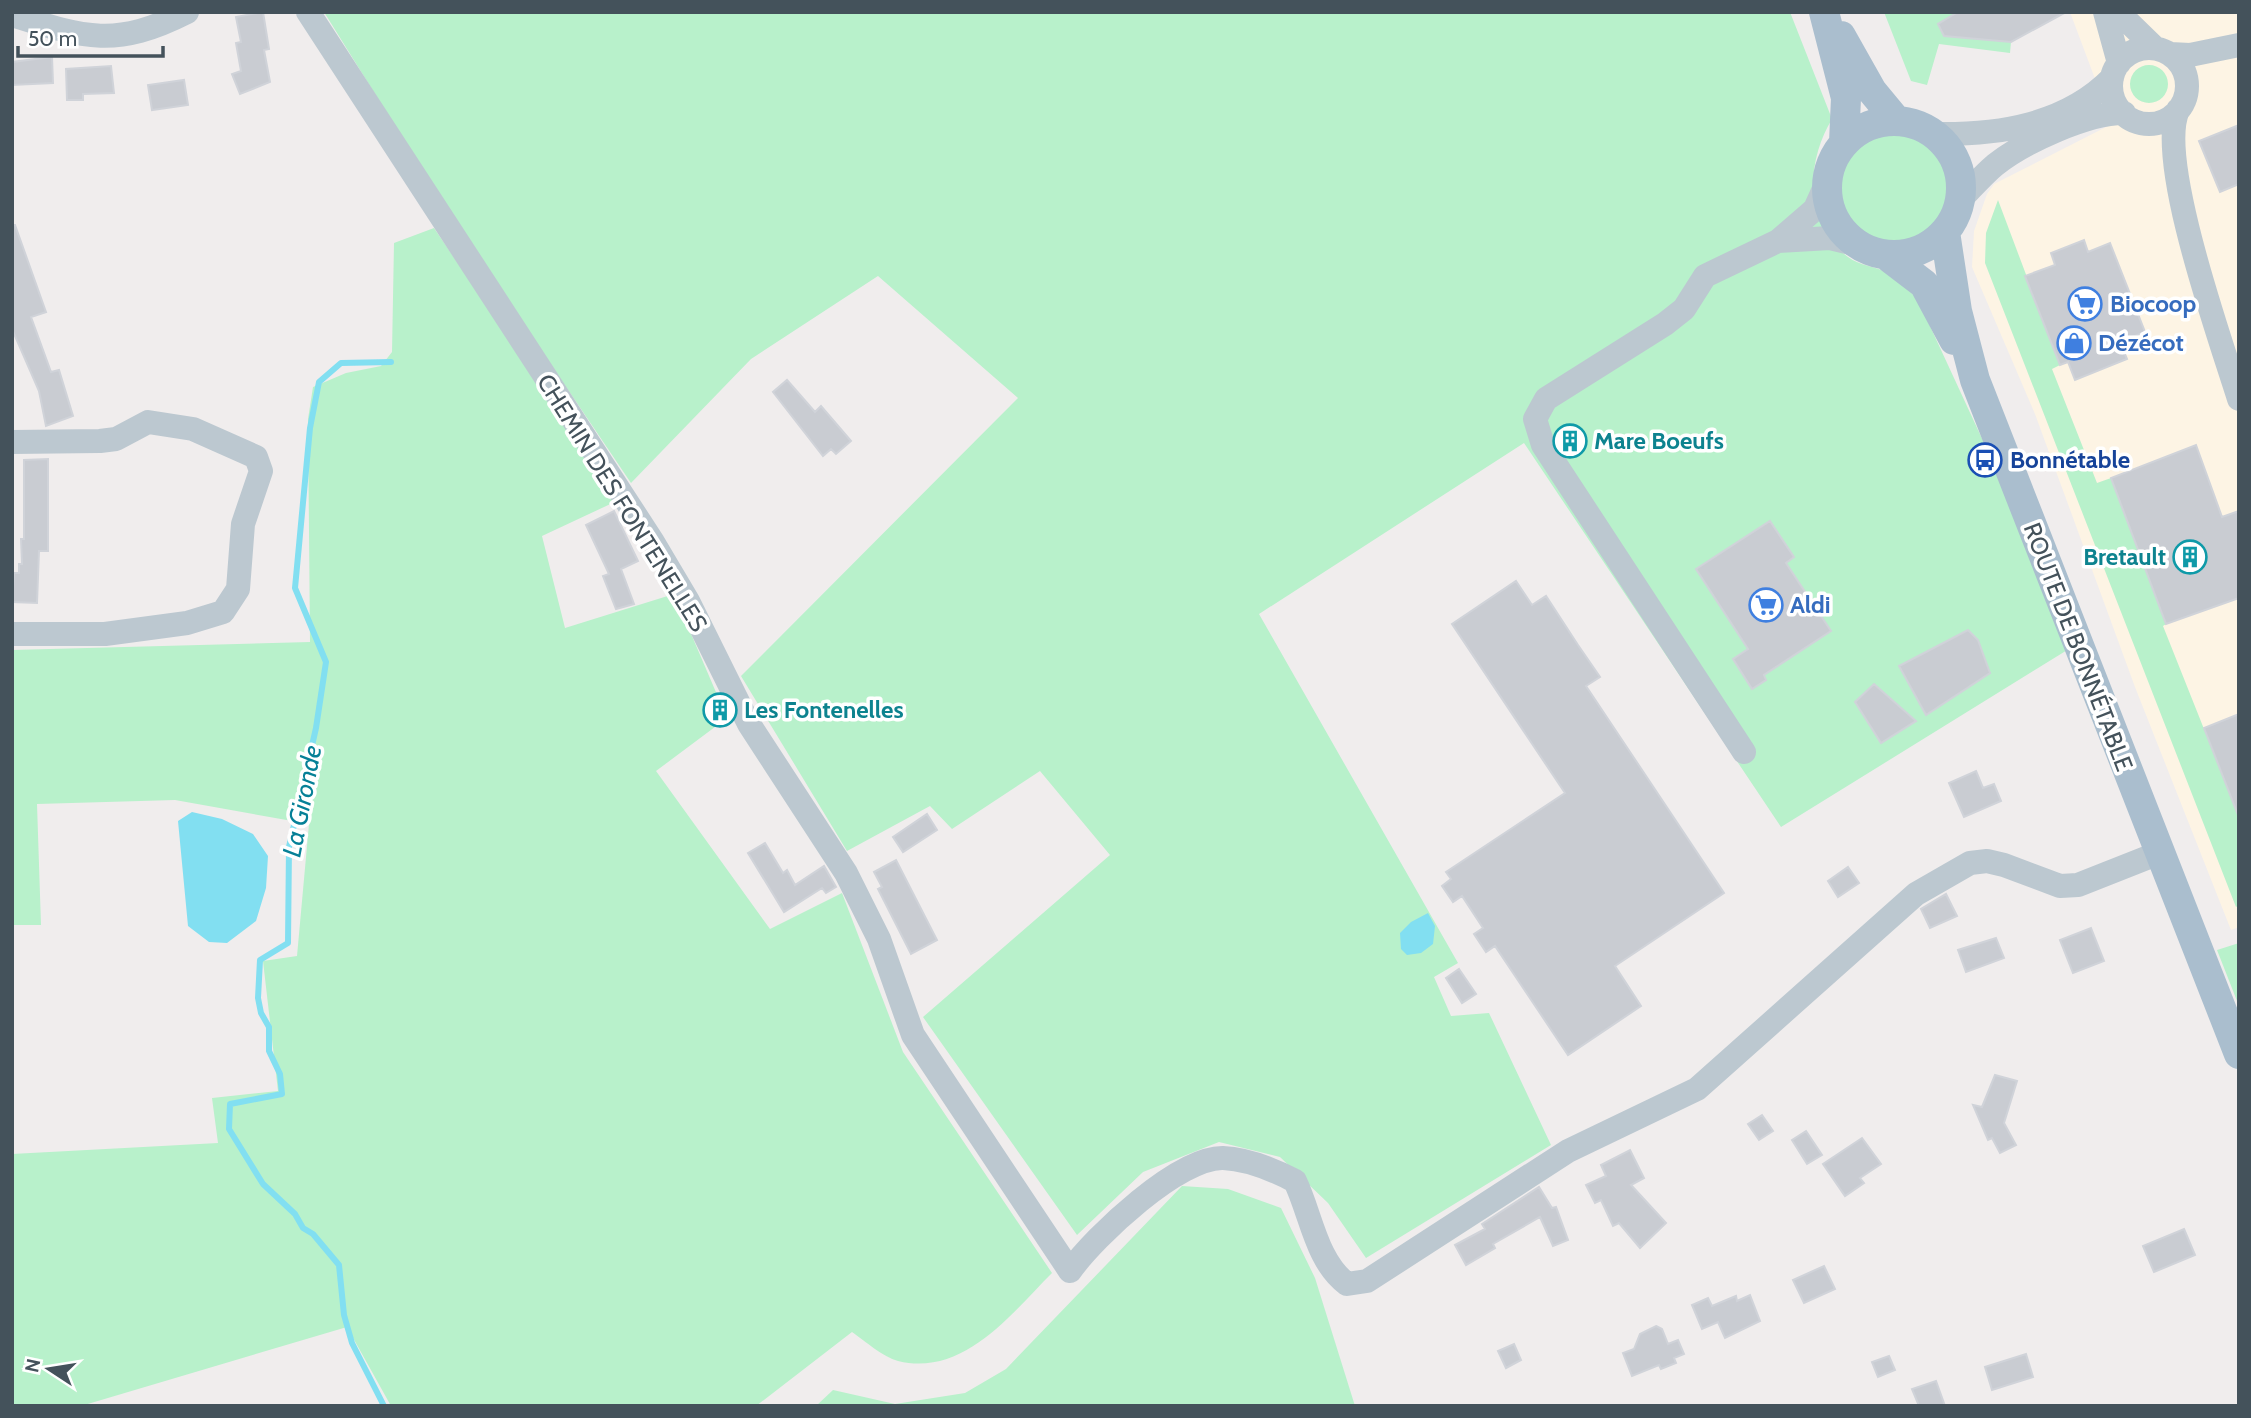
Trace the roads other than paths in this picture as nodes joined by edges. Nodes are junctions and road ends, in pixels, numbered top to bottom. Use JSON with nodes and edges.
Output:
{"nodes":[{"id":1,"x":187,"y":12,"type":"edge"},
{"id":2,"x":308,"y":12,"type":"edge"},
{"id":3,"x":1826,"y":12,"type":"edge"},
{"id":4,"x":2105,"y":12,"type":"edge"},
{"id":5,"x":2118,"y":12,"type":"edge"},
{"id":6,"x":12,"y":15,"type":"edge"},
{"id":7,"x":2239,"y":47,"type":"edge"},
{"id":8,"x":2163,"y":51,"type":"junction"},
{"id":9,"x":2116,"y":71,"type":"junction"},
{"id":10,"x":2183,"y":99,"type":"junction"},
{"id":11,"x":2131,"y":118,"type":"junction"},
{"id":12,"x":1896,"y":120,"type":"junction"},
{"id":13,"x":1935,"y":134,"type":"junction"},
{"id":14,"x":1844,"y":143,"type":"junction"},
{"id":15,"x":1828,"y":180,"type":"junction"},
{"id":16,"x":2177,"y":183,"type":"junction"},
{"id":17,"x":1961,"y":200,"type":"junction"},
{"id":18,"x":1945,"y":232,"type":"junction"},
{"id":19,"x":1778,"y":242,"type":"junction"},
{"id":20,"x":1872,"y":250,"type":"junction"},
{"id":21,"x":1975,"y":380,"type":"junction"},
{"id":22,"x":2239,"y":399,"type":"edge"},
{"id":23,"x":12,"y":442,"type":"edge"},
{"id":24,"x":12,"y":634,"type":"edge"},
{"id":25,"x":1744,"y":752,"type":"dead end"},
{"id":26,"x":2159,"y":853,"type":"junction"},
{"id":27,"x":2239,"y":1054,"type":"edge"}],
"edges":[{"from":1,"to":6,"type":"street"},
{"from":2,"to":26,"type":"street","name":"CHEMIN DES FONTENELLES"},
{"from":3,"to":12,"type":"main road"},
{"from":3,"to":14,"type":"main road"},
{"from":4,"to":9,"type":"street"},
{"from":5,"to":8,"type":"street"},
{"from":7,"to":8,"type":"street"},
{"from":7,"to":10,"type":"street"},
{"from":8,"to":9,"type":"street"},
{"from":8,"to":10,"type":"street"},
{"from":9,"to":11,"type":"street"},
{"from":9,"to":13,"type":"street"},
{"from":10,"to":11,"type":"street"},
{"from":10,"to":16,"type":"street"},
{"from":11,"to":16,"type":"street"},
{"from":11,"to":17,"type":"street"},
{"from":12,"to":13,"type":"main road"},
{"from":12,"to":14,"type":"main road"},
{"from":13,"to":17,"type":"main road"},
{"from":14,"to":15,"type":"main road"},
{"from":15,"to":19,"type":"street"},
{"from":15,"to":20,"type":"main road"},
{"from":16,"to":22,"type":"street"},
{"from":17,"to":18,"type":"main road"},
{"from":18,"to":20,"type":"main road"},
{"from":18,"to":21,"type":"main road","name":"ROUTE DE BONNÉTABLE"},
{"from":19,"to":20,"type":"street"},
{"from":19,"to":25,"type":"street"},
{"from":20,"to":21,"type":"main road"},
{"from":21,"to":26,"type":"main road","name":"ROUTE DE BONNÉTABLE"},
{"from":23,"to":24,"type":"street"},
{"from":26,"to":27,"type":"main road","name":"ROUTE DE BONNÉTABLE"}]}
